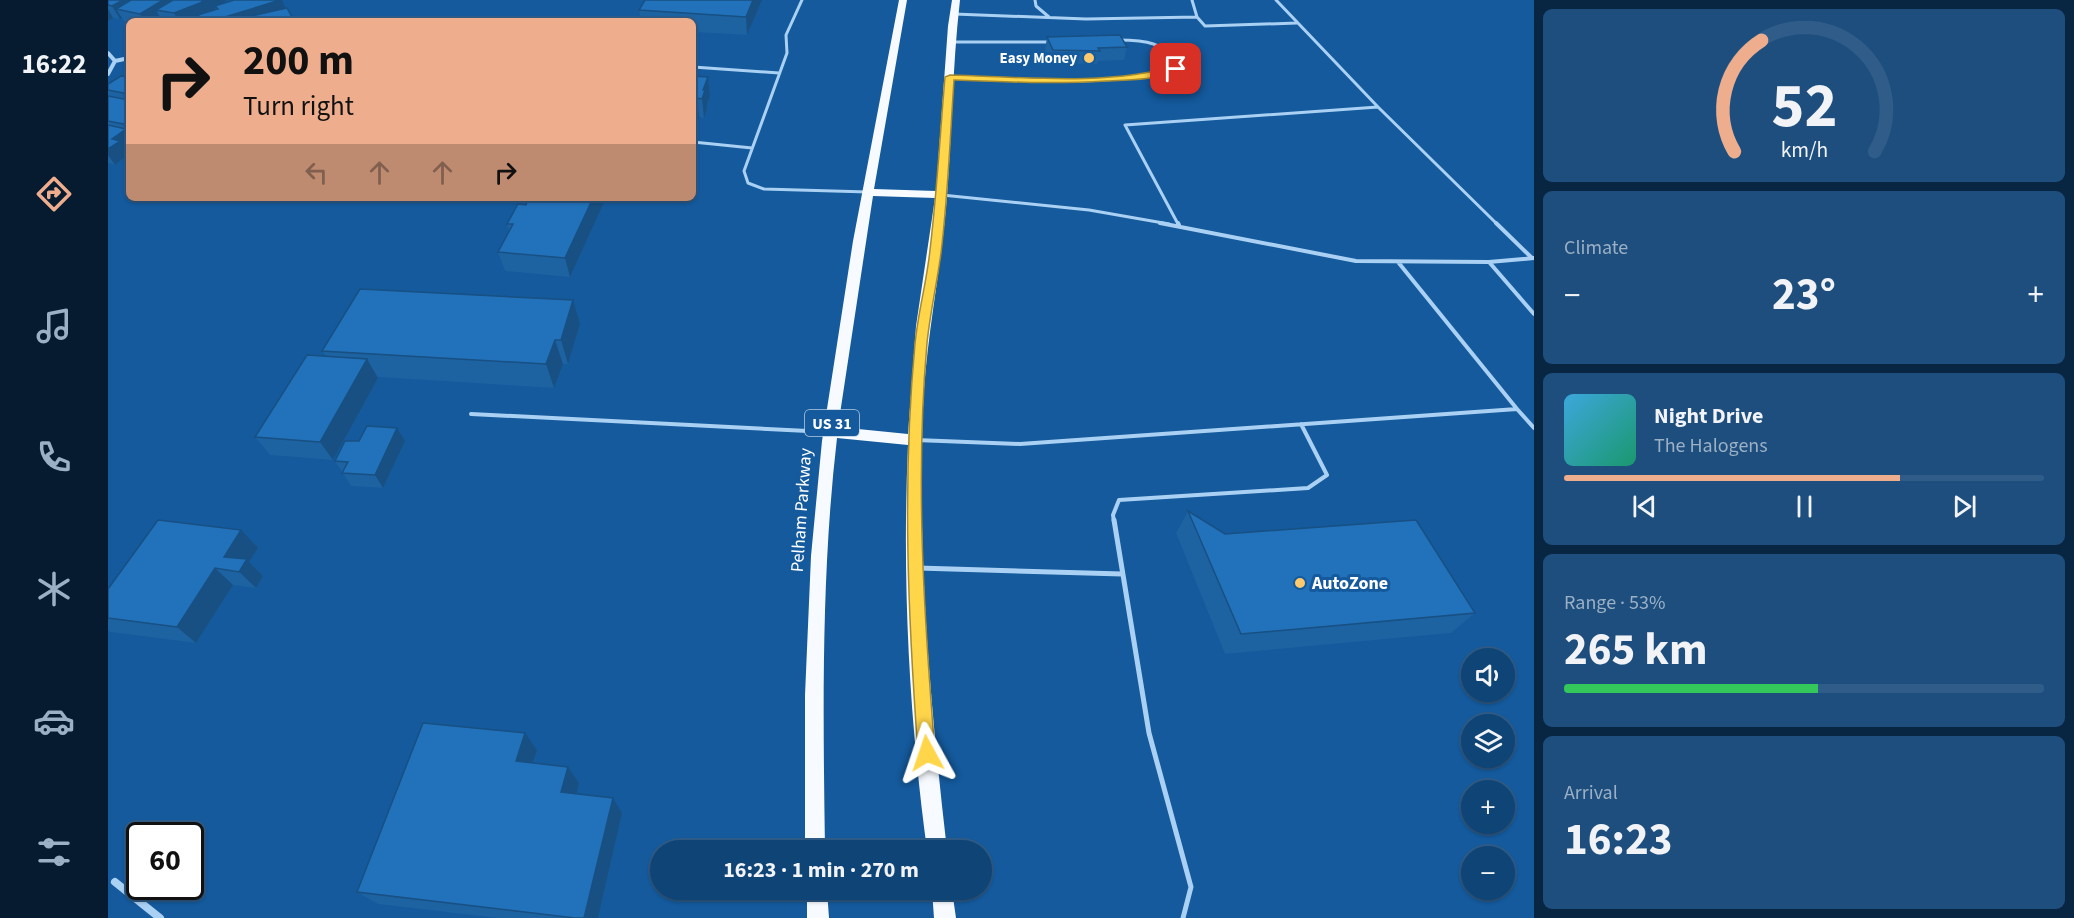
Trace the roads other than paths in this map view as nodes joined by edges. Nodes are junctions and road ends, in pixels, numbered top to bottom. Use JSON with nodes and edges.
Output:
{"nodes":[{"id":1,"x":802,"y":0,"type":"edge"},
{"id":2,"x":903,"y":0,"type":"edge"},
{"id":3,"x":1035,"y":0,"type":"edge"},
{"id":4,"x":1192,"y":0,"type":"edge"},
{"id":5,"x":1275,"y":0,"type":"edge"},
{"id":6,"x":955,"y":7,"type":"edge"},
{"id":7,"x":1049,"y":17,"type":"junction"},
{"id":8,"x":1197,"y":17,"type":"junction"},
{"id":9,"x":1297,"y":23,"type":"junction"},
{"id":10,"x":1112,"y":40,"type":"edge"},
{"id":11,"x":952,"y":42,"type":"junction"},
{"id":12,"x":1058,"y":42,"type":"edge"},
{"id":13,"x":108,"y":52,"type":"edge"},
{"id":14,"x":126,"y":59,"type":"edge"},
{"id":15,"x":115,"y":62,"type":"junction"},
{"id":16,"x":696,"y":67,"type":"edge"},
{"id":17,"x":779,"y":73,"type":"junction"},
{"id":18,"x":108,"y":74,"type":"edge"},
{"id":19,"x":950,"y":77,"type":"junction"},
{"id":20,"x":1378,"y":107,"type":"junction"},
{"id":21,"x":696,"y":142,"type":"edge"},
{"id":22,"x":752,"y":148,"type":"junction"},
{"id":23,"x":868,"y":192,"type":"junction"},
{"id":24,"x":941,"y":195,"type":"junction"},
{"id":25,"x":1179,"y":225,"type":"junction"},
{"id":26,"x":1533,"y":258,"type":"edge"},
{"id":27,"x":1398,"y":262,"type":"junction"},
{"id":28,"x":1489,"y":262,"type":"junction"},
{"id":29,"x":1534,"y":314,"type":"edge"},
{"id":30,"x":1517,"y":409,"type":"junction"},
{"id":31,"x":471,"y":414,"type":"dead end"},
{"id":32,"x":1301,"y":424,"type":"junction"},
{"id":33,"x":1534,"y":428,"type":"edge"},
{"id":34,"x":830,"y":432,"type":"junction"},
{"id":35,"x":916,"y":440,"type":"junction"},
{"id":36,"x":916,"y":568,"type":"junction"},
{"id":37,"x":1122,"y":574,"type":"junction"},
{"id":38,"x":815,"y":840,"type":"edge"},
{"id":39,"x":937,"y":840,"type":"edge"},
{"id":40,"x":115,"y":882,"type":"dead end"},
{"id":41,"x":817,"y":900,"type":"edge"},
{"id":42,"x":943,"y":900,"type":"edge"},
{"id":43,"x":160,"y":918,"type":"edge"},
{"id":44,"x":818,"y":918,"type":"edge"},
{"id":45,"x":945,"y":918,"type":"edge"},
{"id":46,"x":1183,"y":918,"type":"edge"}],
"edges":[{"from":1,"to":17,"type":"lane"},
{"from":2,"to":23,"type":"main road","name":"Pelham Parkway","number":"US 31"},
{"from":3,"to":7,"type":"lane"},
{"from":4,"to":8,"type":"lane"},
{"from":5,"to":9,"type":"lane"},
{"from":6,"to":7,"type":"lane"},
{"from":6,"to":11,"type":"main road"},
{"from":7,"to":8,"type":"lane"},
{"from":8,"to":9,"type":"lane"},
{"from":9,"to":20,"type":"lane"},
{"from":10,"to":19,"type":"lane"},
{"from":11,"to":12,"type":"lane"},
{"from":11,"to":19,"type":"main road"},
{"from":13,"to":15,"type":"street"},
{"from":14,"to":15,"type":"street"},
{"from":15,"to":18,"type":"street"},
{"from":16,"to":17,"type":"lane"},
{"from":17,"to":22,"type":"lane"},
{"from":19,"to":24,"type":"main road"},
{"from":20,"to":25,"type":"lane"},
{"from":20,"to":26,"type":"lane"},
{"from":21,"to":22,"type":"lane"},
{"from":22,"to":23,"type":"lane"},
{"from":23,"to":24,"type":"main road"},
{"from":23,"to":34,"type":"main road","name":"Pelham Parkway","number":"US 31"},
{"from":24,"to":25,"type":"lane"},
{"from":24,"to":35,"type":"main road"},
{"from":25,"to":27,"type":"lane"},
{"from":26,"to":28,"type":"lane"},
{"from":27,"to":28,"type":"lane"},
{"from":27,"to":30,"type":"lane"},
{"from":28,"to":29,"type":"lane"},
{"from":30,"to":32,"type":"lane"},
{"from":30,"to":33,"type":"lane"},
{"from":31,"to":34,"type":"lane"},
{"from":32,"to":35,"type":"lane"},
{"from":32,"to":37,"type":"lane"},
{"from":34,"to":35,"type":"main road"},
{"from":34,"to":38,"type":"main road","name":"Pelham Parkway","number":"US 31"},
{"from":35,"to":36,"type":"main road"},
{"from":36,"to":37,"type":"lane"},
{"from":36,"to":39,"type":"main road"},
{"from":37,"to":46,"type":"lane"},
{"from":40,"to":43,"type":"street"},
{"from":41,"to":44,"type":"main road"},
{"from":42,"to":45,"type":"main road"}]}
